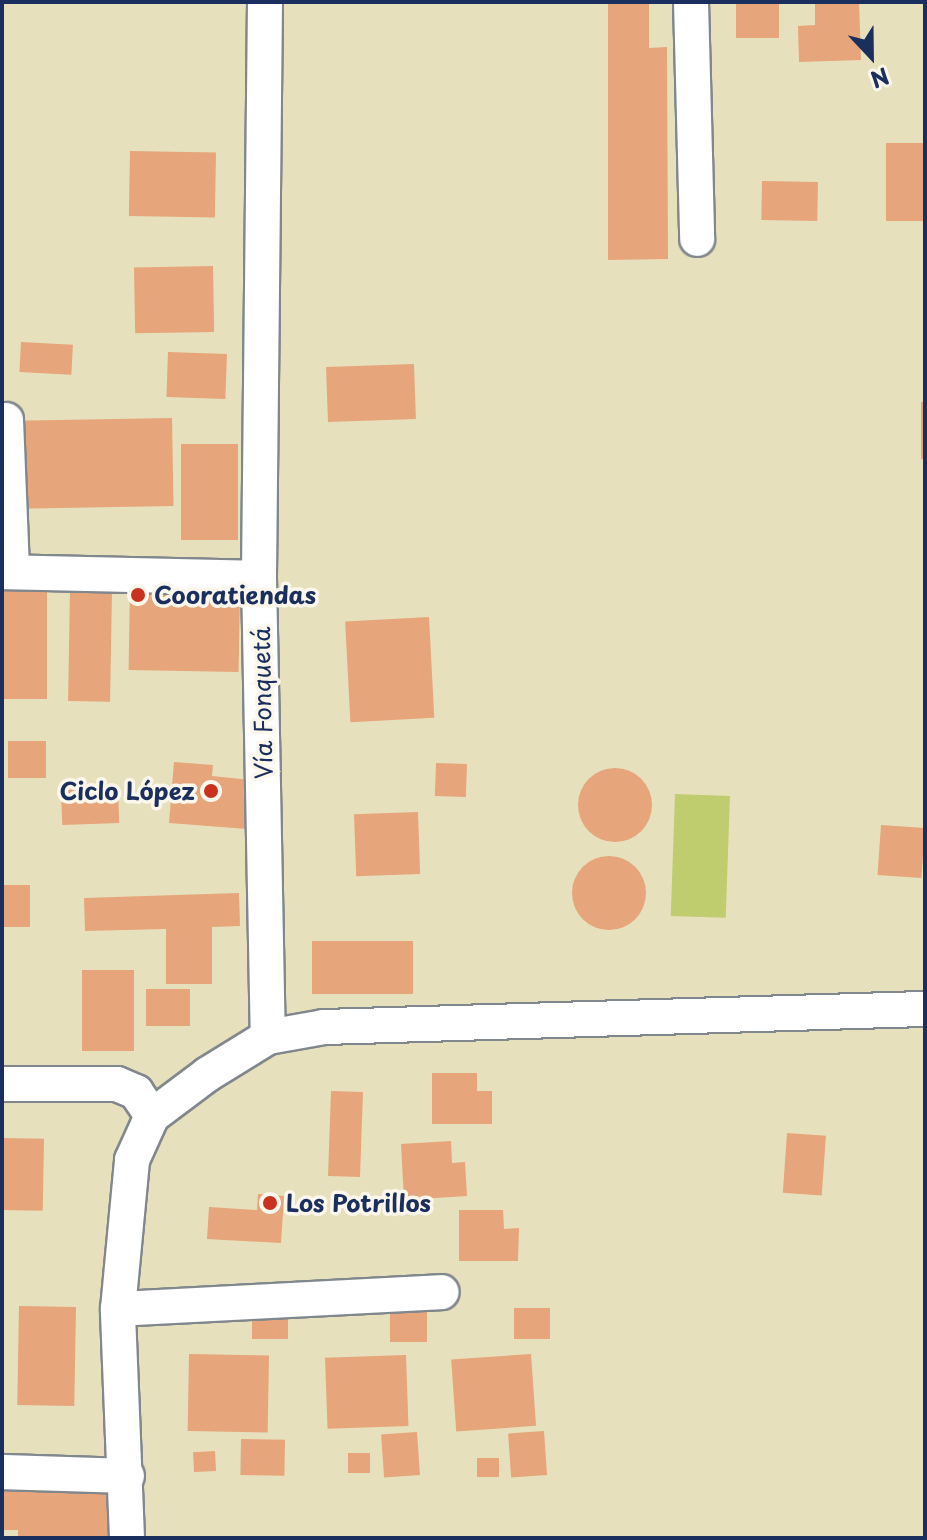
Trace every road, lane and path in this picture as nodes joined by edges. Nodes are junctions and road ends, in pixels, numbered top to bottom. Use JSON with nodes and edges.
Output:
{"nodes":[{"id":1,"x":265,"y":2,"type":"edge"},
{"id":2,"x":691,"y":2,"type":"edge"},
{"id":3,"x":697,"y":239,"type":"dead end"},
{"id":4,"x":6,"y":420,"type":"dead end"},
{"id":5,"x":7,"y":572,"type":"edge"},
{"id":6,"x":259,"y":578,"type":"junction"},
{"id":7,"x":925,"y":1009,"type":"edge"},
{"id":8,"x":268,"y":1037,"type":"junction"},
{"id":9,"x":2,"y":1084,"type":"edge"},
{"id":10,"x":152,"y":1116,"type":"junction"},
{"id":11,"x":442,"y":1292,"type":"dead end"},
{"id":12,"x":118,"y":1309,"type":"junction"},
{"id":13,"x":2,"y":1472,"type":"edge"},
{"id":14,"x":127,"y":1476,"type":"junction"},
{"id":15,"x":127,"y":1538,"type":"edge"}],
"edges":[{"from":1,"to":6,"type":"street","name":"Vía Fonquetá"},
{"from":2,"to":3,"type":"street"},
{"from":4,"to":5,"type":"street"},
{"from":5,"to":6,"type":"street"},
{"from":6,"to":8,"type":"street","name":"Vía Fonquetá"},
{"from":7,"to":8,"type":"street"},
{"from":8,"to":10,"type":"street"},
{"from":9,"to":10,"type":"street"},
{"from":10,"to":12,"type":"street"},
{"from":11,"to":12,"type":"street"},
{"from":12,"to":14,"type":"street"},
{"from":13,"to":14,"type":"street"},
{"from":14,"to":15,"type":"street"}]}
